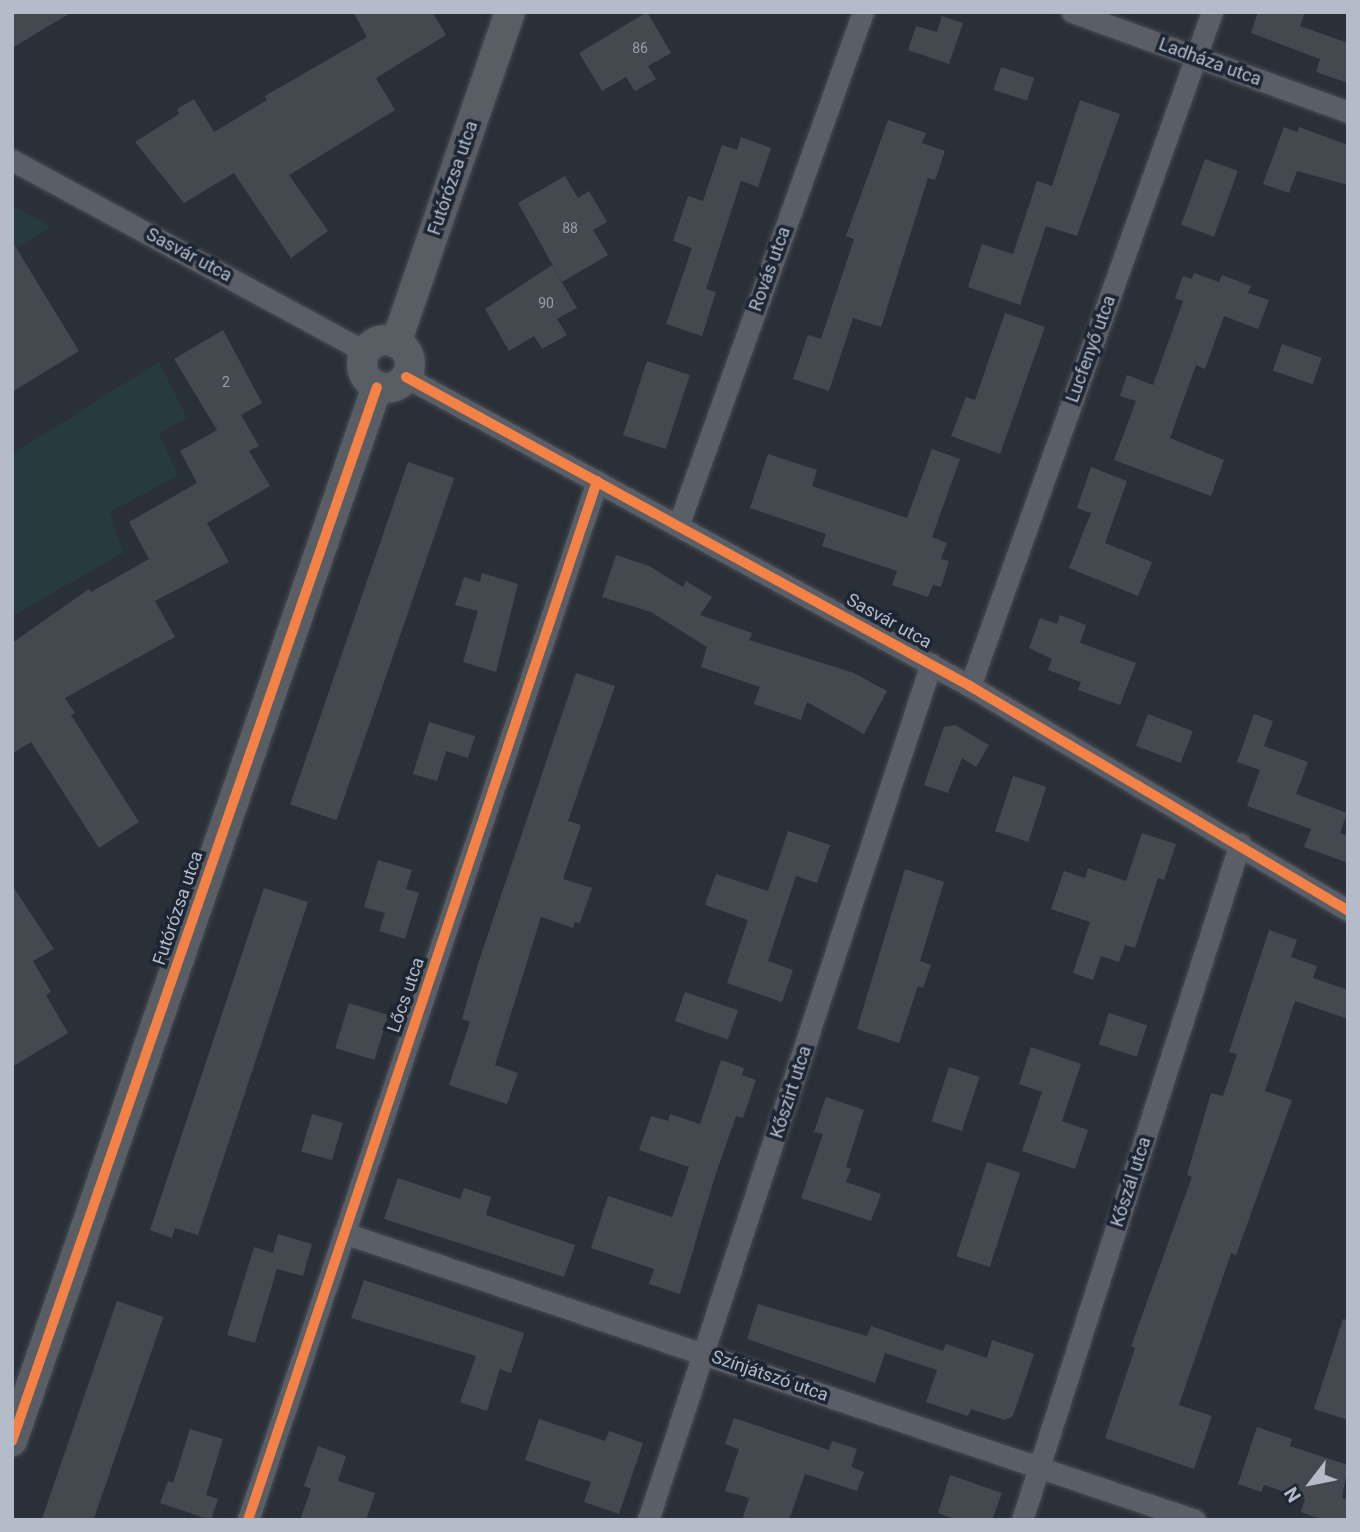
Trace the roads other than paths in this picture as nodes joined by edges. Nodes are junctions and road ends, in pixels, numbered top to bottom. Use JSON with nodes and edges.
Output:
{"nodes":[{"id":1,"x":510,"y":12,"type":"edge"},
{"id":2,"x":863,"y":12,"type":"edge"},
{"id":3,"x":1072,"y":12,"type":"edge"},
{"id":4,"x":1212,"y":12,"type":"edge"},
{"id":5,"x":1196,"y":57,"type":"junction"},
{"id":6,"x":1348,"y":111,"type":"edge"},
{"id":7,"x":12,"y":160,"type":"edge"},
{"id":8,"x":396,"y":343,"type":"junction"},
{"id":9,"x":365,"y":352,"type":"junction"},
{"id":10,"x":406,"y":377,"type":"junction"},
{"id":11,"x":377,"y":387,"type":"junction"},
{"id":12,"x":597,"y":481,"type":"junction"},
{"id":13,"x":678,"y":526,"type":"junction"},
{"id":14,"x":931,"y":664,"type":"junction"},
{"id":15,"x":970,"y":686,"type":"junction"},
{"id":16,"x":1240,"y":844,"type":"junction"},
{"id":17,"x":1348,"y":909,"type":"edge"},
{"id":18,"x":344,"y":1233,"type":"junction"},
{"id":19,"x":705,"y":1354,"type":"junction"},
{"id":20,"x":12,"y":1441,"type":"edge"},
{"id":21,"x":1040,"y":1467,"type":"junction"},
{"id":22,"x":248,"y":1520,"type":"edge"},
{"id":23,"x":648,"y":1520,"type":"edge"},
{"id":24,"x":1022,"y":1520,"type":"edge"},
{"id":25,"x":1195,"y":1520,"type":"edge"}],
"edges":[{"from":1,"to":8,"type":"street","name":"Futórózsa utca"},
{"from":2,"to":13,"type":"street","name":"Rovás utca"},
{"from":3,"to":5,"type":"street","name":"Ladháza utca"},
{"from":4,"to":5,"type":"street","name":"Lucfenyő utca"},
{"from":5,"to":6,"type":"street","name":"Ladháza utca"},
{"from":5,"to":15,"type":"street","name":"Lucfenyő utca"},
{"from":7,"to":9,"type":"street","name":"Sasvár utca"},
{"from":8,"to":9,"type":"street"},
{"from":8,"to":10,"type":"street"},
{"from":9,"to":11,"type":"street"},
{"from":10,"to":11,"type":"street"},
{"from":10,"to":12,"type":"street","name":"Sasvár utca"},
{"from":11,"to":20,"type":"street","name":"Futórózsa utca"},
{"from":12,"to":13,"type":"street","name":"Sasvár utca"},
{"from":12,"to":18,"type":"street","name":"Lőcs utca"},
{"from":13,"to":14,"type":"street","name":"Sasvár utca"},
{"from":14,"to":15,"type":"street","name":"Sasvár utca"},
{"from":14,"to":19,"type":"street","name":"Kőszirt utca"},
{"from":15,"to":16,"type":"street","name":"Sasvár utca"},
{"from":16,"to":17,"type":"street","name":"Sasvár utca"},
{"from":16,"to":21,"type":"street","name":"Kőszál utca"},
{"from":18,"to":19,"type":"street","name":"Színjátszó utca"},
{"from":18,"to":22,"type":"street","name":"Lőcs utca"},
{"from":19,"to":21,"type":"street","name":"Színjátszó utca"},
{"from":19,"to":23,"type":"street","name":"Kőszirt utca"},
{"from":21,"to":24,"type":"street","name":"Kőszál utca"},
{"from":21,"to":25,"type":"street","name":"Színjátszó utca"}]}
